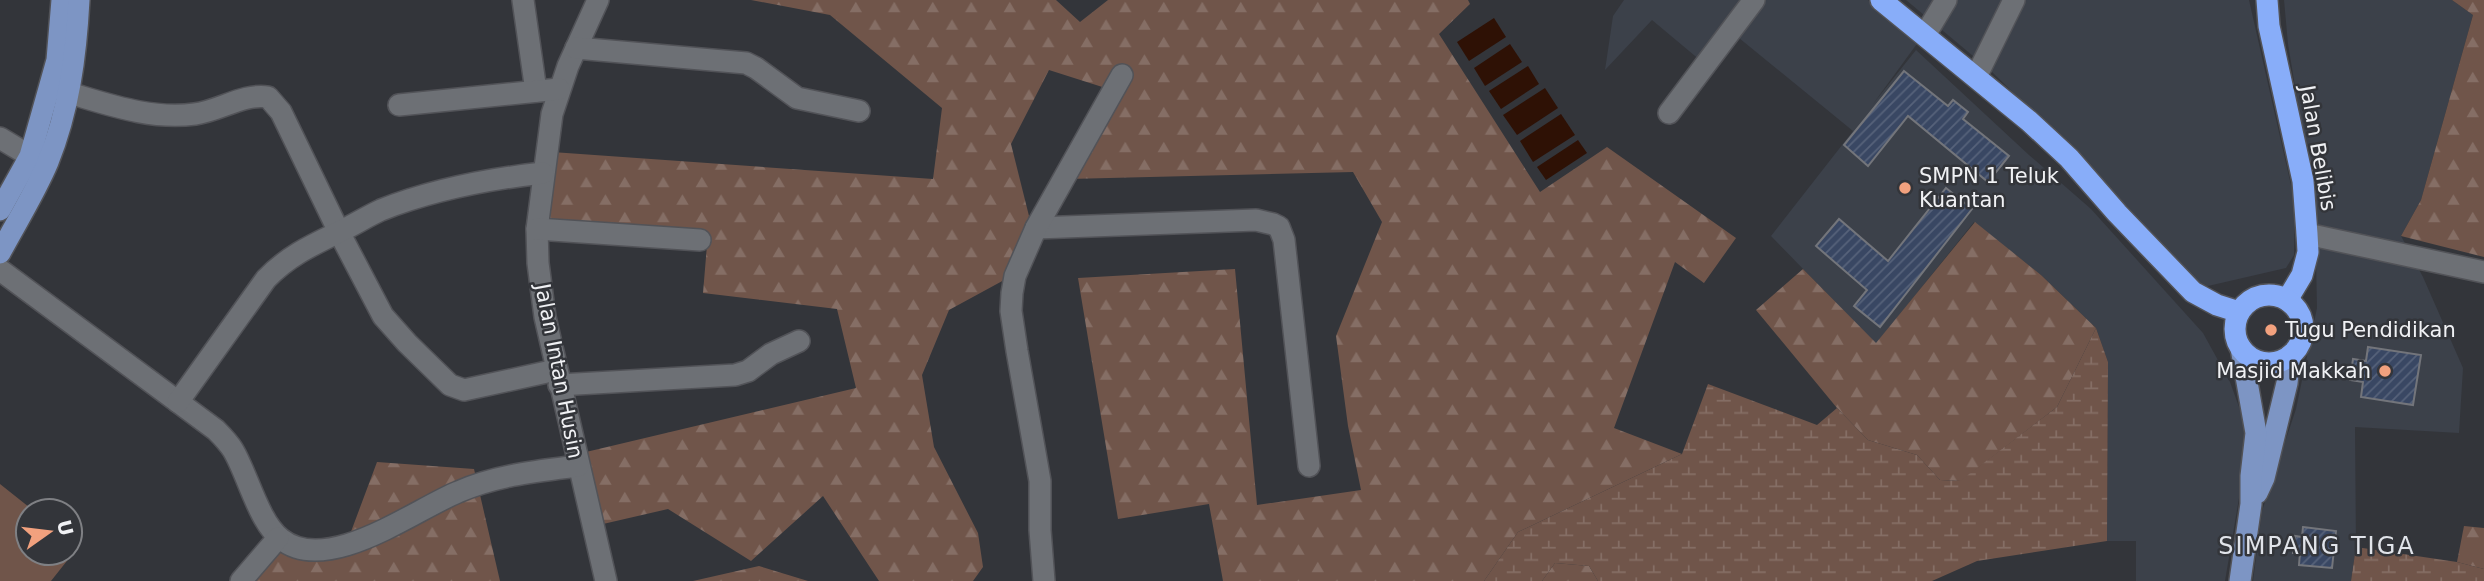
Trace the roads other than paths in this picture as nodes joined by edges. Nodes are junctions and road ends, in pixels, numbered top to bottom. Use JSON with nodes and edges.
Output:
{"nodes":[{"id":1,"x":62,"y":0,"type":"edge"},
{"id":2,"x":79,"y":0,"type":"edge"},
{"id":3,"x":523,"y":0,"type":"edge"},
{"id":4,"x":598,"y":0,"type":"edge"},
{"id":5,"x":1754,"y":0,"type":"edge"},
{"id":6,"x":1946,"y":0,"type":"edge"},
{"id":7,"x":2014,"y":0,"type":"edge"},
{"id":8,"x":2267,"y":0,"type":"edge"},
{"id":9,"x":1893,"y":4,"type":"edge"},
{"id":10,"x":1925,"y":35,"type":"junction"},
{"id":11,"x":576,"y":48,"type":"junction"},
{"id":12,"x":1122,"y":75,"type":"dead end"},
{"id":13,"x":1976,"y":77,"type":"junction"},
{"id":14,"x":559,"y":89,"type":"junction"},
{"id":15,"x":536,"y":92,"type":"junction"},
{"id":16,"x":69,"y":93,"type":"junction"},
{"id":17,"x":399,"y":105,"type":"dead end"},
{"id":18,"x":859,"y":111,"type":"dead end"},
{"id":19,"x":1669,"y":113,"type":"dead end"},
{"id":20,"x":0,"y":138,"type":"edge"},
{"id":21,"x":30,"y":156,"type":"junction"},
{"id":22,"x":543,"y":173,"type":"junction"},
{"id":23,"x":0,"y":210,"type":"edge"},
{"id":24,"x":1036,"y":228,"type":"junction"},
{"id":25,"x":537,"y":229,"type":"junction"},
{"id":26,"x":339,"y":232,"type":"junction"},
{"id":27,"x":2307,"y":234,"type":"junction"},
{"id":28,"x":700,"y":240,"type":"dead end"},
{"id":29,"x":0,"y":253,"type":"edge"},
{"id":30,"x":0,"y":270,"type":"edge"},
{"id":31,"x":2484,"y":272,"type":"edge"},
{"id":32,"x":2287,"y":300,"type":"junction"},
{"id":33,"x":2239,"y":312,"type":"junction"},
{"id":34,"x":799,"y":341,"type":"dead end"},
{"id":35,"x":2241,"y":348,"type":"junction"},
{"id":36,"x":2290,"y":356,"type":"junction"},
{"id":37,"x":557,"y":378,"type":"junction"},
{"id":38,"x":178,"y":402,"type":"junction"},
{"id":39,"x":578,"y":466,"type":"junction"},
{"id":40,"x":1309,"y":466,"type":"dead end"},
{"id":41,"x":2251,"y":504,"type":"junction"},
{"id":42,"x":278,"y":538,"type":"junction"},
{"id":43,"x":241,"y":581,"type":"edge"},
{"id":44,"x":606,"y":581,"type":"edge"},
{"id":45,"x":1044,"y":581,"type":"edge"},
{"id":46,"x":2240,"y":581,"type":"edge"}],
"edges":[{"from":1,"to":21,"type":"main road"},
{"from":2,"to":16,"type":"main road"},
{"from":3,"to":15,"type":"street"},
{"from":4,"to":11,"type":"street","name":"Jalan Intan Husin"},
{"from":5,"to":19,"type":"street"},
{"from":6,"to":10,"type":"street"},
{"from":7,"to":13,"type":"street"},
{"from":8,"to":27,"type":"highway","name":"Jalan Belibis"},
{"from":9,"to":10,"type":"highway"},
{"from":10,"to":13,"type":"highway"},
{"from":11,"to":14,"type":"street","name":"Jalan Intan Husin"},
{"from":11,"to":18,"type":"street"},
{"from":12,"to":24,"type":"street"},
{"from":13,"to":33,"type":"highway"},
{"from":14,"to":15,"type":"street"},
{"from":14,"to":22,"type":"street","name":"Jalan Intan Husin"},
{"from":15,"to":17,"type":"street"},
{"from":16,"to":26,"type":"street"},
{"from":16,"to":29,"type":"main road"},
{"from":20,"to":21,"type":"street"},
{"from":21,"to":23,"type":"main road"},
{"from":22,"to":25,"type":"street","name":"Jalan Intan Husin"},
{"from":22,"to":26,"type":"street"},
{"from":24,"to":40,"type":"street"},
{"from":24,"to":45,"type":"street"},
{"from":25,"to":28,"type":"street"},
{"from":25,"to":37,"type":"street","name":"Jalan Intan Husin"},
{"from":26,"to":37,"type":"street"},
{"from":26,"to":38,"type":"street"},
{"from":27,"to":31,"type":"street"},
{"from":27,"to":32,"type":"highway","name":"Jalan Belibis"},
{"from":30,"to":38,"type":"street"},
{"from":32,"to":33,"type":"highway"},
{"from":32,"to":36,"type":"highway"},
{"from":33,"to":35,"type":"highway"},
{"from":34,"to":37,"type":"street"},
{"from":35,"to":36,"type":"highway"},
{"from":35,"to":41,"type":"main road"},
{"from":36,"to":41,"type":"main road"},
{"from":37,"to":39,"type":"street","name":"Jalan Intan Husin"},
{"from":38,"to":42,"type":"street"},
{"from":39,"to":42,"type":"street"},
{"from":39,"to":44,"type":"street","name":"Jalan Intan Husin"},
{"from":41,"to":46,"type":"main road"},
{"from":42,"to":43,"type":"street"}]}
